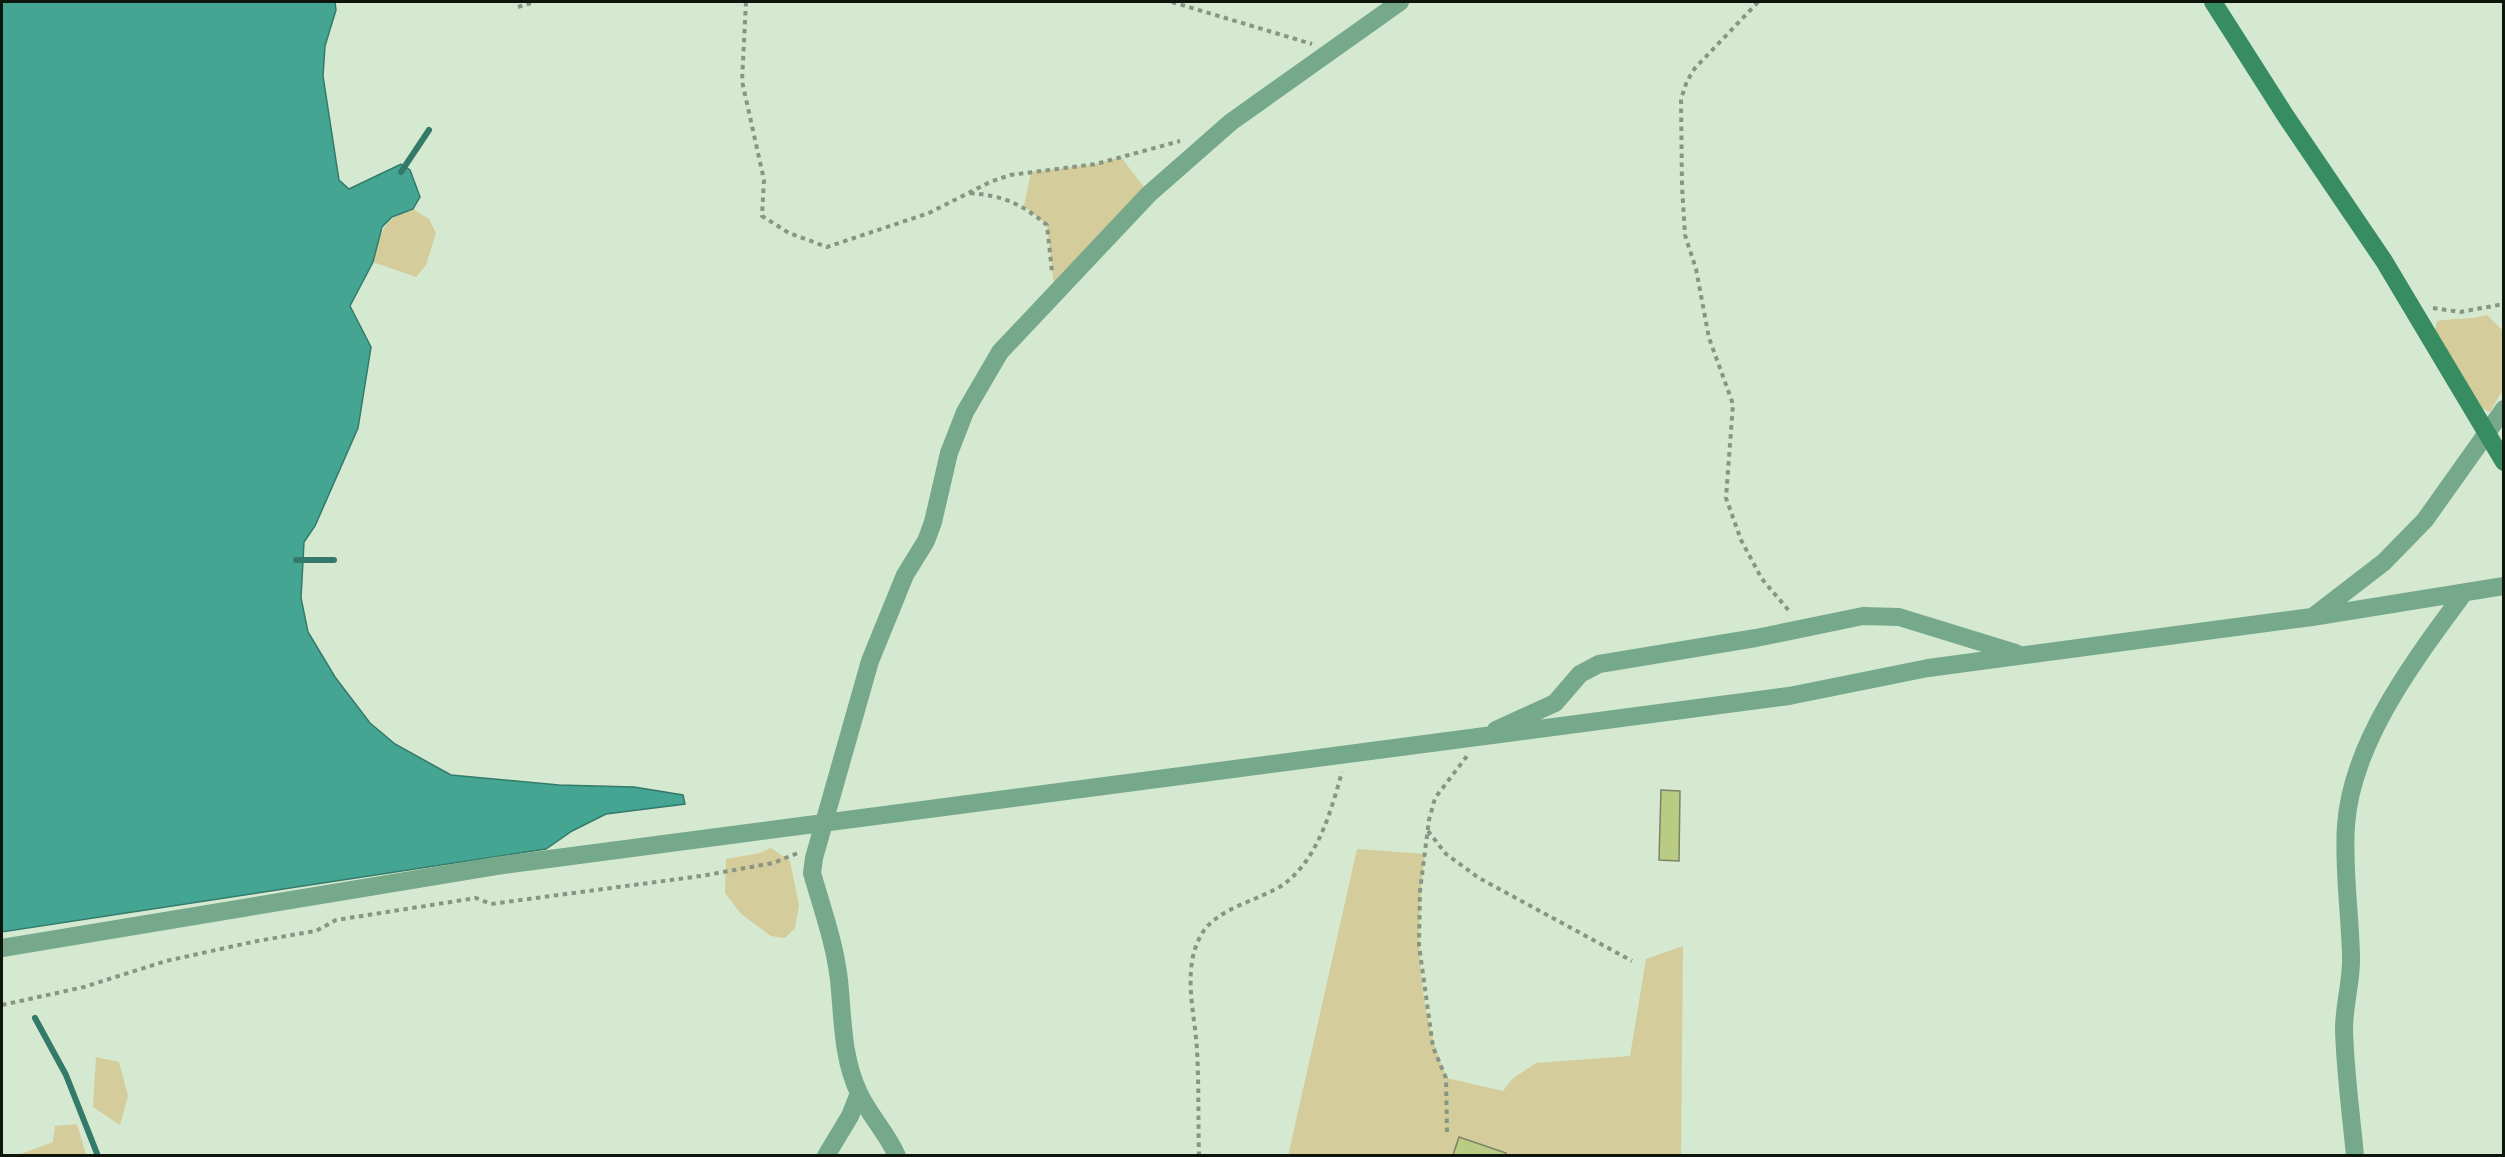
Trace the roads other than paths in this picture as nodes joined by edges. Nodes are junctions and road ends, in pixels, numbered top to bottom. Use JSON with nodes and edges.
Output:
{"nodes":[{"id":1,"x":1400,"y":2,"type":"edge"},
{"id":2,"x":2213,"y":2,"type":"edge"},
{"id":3,"x":2504,"y":409,"type":"edge"},
{"id":4,"x":2487,"y":436,"type":"junction"},
{"id":5,"x":2504,"y":462,"type":"edge"},
{"id":6,"x":2504,"y":586,"type":"edge"},
{"id":7,"x":2464,"y":592,"type":"junction"},
{"id":8,"x":2312,"y":617,"type":"junction"},
{"id":9,"x":2024,"y":656,"type":"junction"},
{"id":10,"x":1481,"y":738,"type":"junction"},
{"id":11,"x":824,"y":825,"type":"junction"},
{"id":12,"x":2,"y":948,"type":"edge"},
{"id":13,"x":859,"y":1093,"type":"junction"},
{"id":14,"x":826,"y":1155,"type":"edge"},
{"id":15,"x":897,"y":1155,"type":"edge"},
{"id":16,"x":2355,"y":1155,"type":"edge"}],
"edges":[{"from":1,"to":11,"type":"street"},
{"from":2,"to":4,"type":"street"},
{"from":3,"to":4,"type":"street"},
{"from":4,"to":5,"type":"street"},
{"from":4,"to":8,"type":"street"},
{"from":6,"to":7,"type":"street"},
{"from":7,"to":8,"type":"street"},
{"from":7,"to":16,"type":"street"},
{"from":8,"to":9,"type":"street"},
{"from":9,"to":10,"type":"street"},
{"from":9,"to":10,"type":"street"},
{"from":10,"to":11,"type":"street"},
{"from":11,"to":12,"type":"street"},
{"from":11,"to":13,"type":"street"},
{"from":13,"to":14,"type":"street"},
{"from":13,"to":15,"type":"street"}]}
